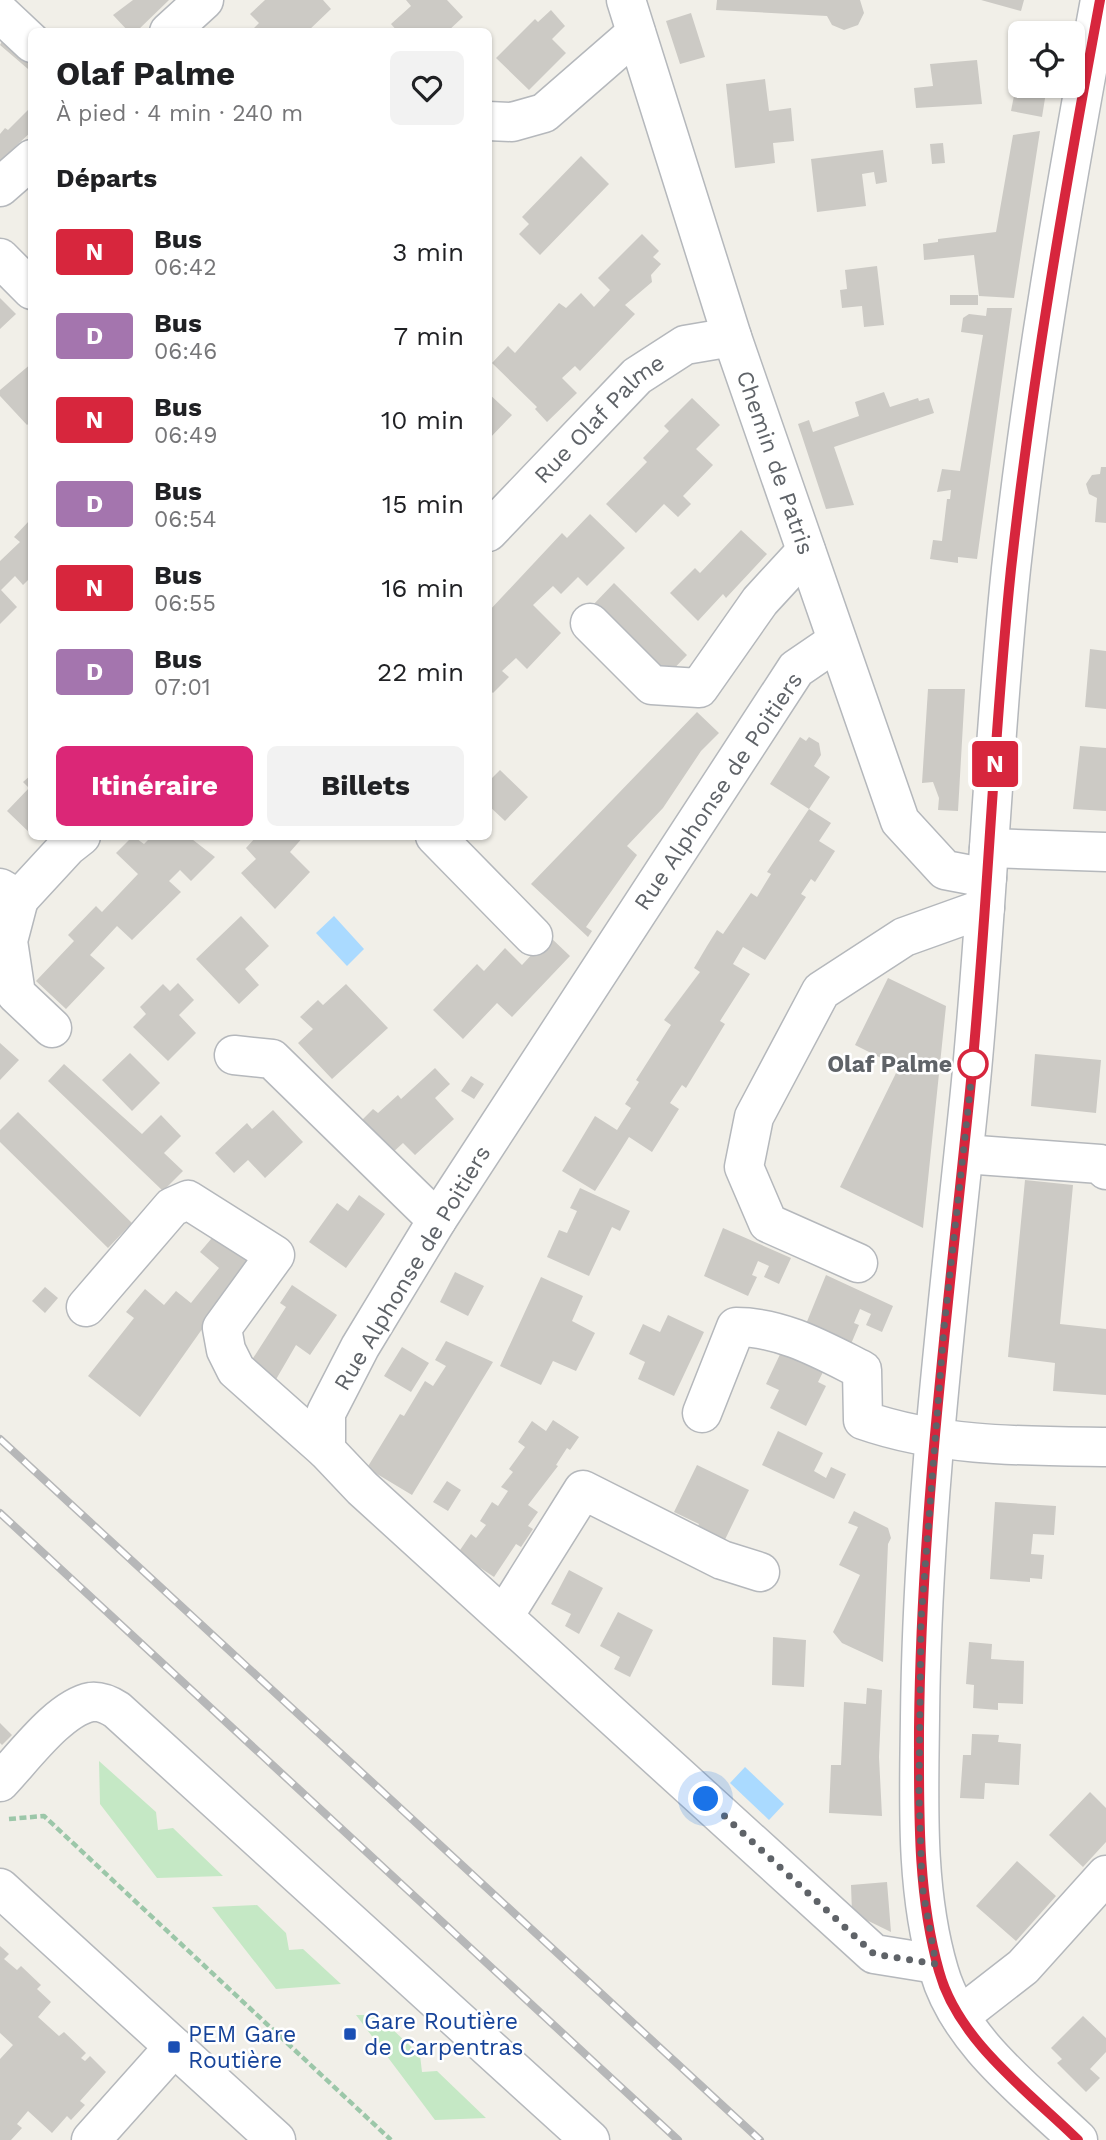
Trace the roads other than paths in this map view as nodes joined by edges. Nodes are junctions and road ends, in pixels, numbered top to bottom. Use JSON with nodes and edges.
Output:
{"nodes":[{"id":1,"x":204,"y":0,"type":"edge"},
{"id":2,"x":1100,"y":0,"type":"edge"},
{"id":3,"x":0,"y":13,"type":"edge"},
{"id":4,"x":631,"y":16,"type":"edge"},
{"id":5,"x":173,"y":28,"type":"edge"},
{"id":6,"x":28,"y":39,"type":"edge"},
{"id":7,"x":492,"y":121,"type":"edge"},
{"id":8,"x":0,"y":258,"type":"edge"},
{"id":9,"x":28,"y":286,"type":"edge"},
{"id":10,"x":732,"y":337,"type":"junction"},
{"id":11,"x":492,"y":526,"type":"edge"},
{"id":12,"x":806,"y":551,"type":"junction"},
{"id":13,"x":590,"y":623,"type":"dead end"},
{"id":14,"x":837,"y":641,"type":"junction"},
{"id":15,"x":76,"y":840,"type":"edge"},
{"id":16,"x":439,"y":840,"type":"edge"},
{"id":17,"x":467,"y":840,"type":"edge"},
{"id":18,"x":1106,"y":852,"type":"edge"},
{"id":19,"x":493,"y":865,"type":"dead end"},
{"id":20,"x":987,"y":878,"type":"junction"},
{"id":21,"x":10,"y":894,"type":"edge"},
{"id":22,"x":533,"y":936,"type":"dead end"},
{"id":23,"x":52,"y":1028,"type":"dead end"},
{"id":24,"x":234,"y":1055,"type":"dead end"},
{"id":25,"x":964,"y":1154,"type":"junction"},
{"id":26,"x":1106,"y":1170,"type":"edge"},
{"id":27,"x":436,"y":1220,"type":"junction"},
{"id":28,"x":858,"y":1263,"type":"dead end"},
{"id":29,"x":86,"y":1307,"type":"dead end"},
{"id":30,"x":702,"y":1413,"type":"dead end"},
{"id":31,"x":935,"y":1437,"type":"junction"},
{"id":32,"x":1106,"y":1447,"type":"edge"},
{"id":33,"x":326,"y":1450,"type":"junction"},
{"id":34,"x":760,"y":1573,"type":"dead end"},
{"id":35,"x":504,"y":1616,"type":"junction"},
{"id":36,"x":0,"y":1782,"type":"edge"},
{"id":37,"x":1106,"y":1875,"type":"edge"},
{"id":38,"x":0,"y":1888,"type":"edge"},
{"id":39,"x":936,"y":1964,"type":"junction"},
{"id":40,"x":960,"y":2016,"type":"junction"},
{"id":41,"x":174,"y":2047,"type":"junction"},
{"id":42,"x":91,"y":2140,"type":"edge"},
{"id":43,"x":275,"y":2140,"type":"edge"},
{"id":44,"x":590,"y":2140,"type":"edge"},
{"id":45,"x":1078,"y":2140,"type":"edge"}],
"edges":[{"from":1,"to":5,"type":"street"},
{"from":2,"to":20,"type":"street"},
{"from":3,"to":6,"type":"street"},
{"from":4,"to":7,"type":"street"},
{"from":4,"to":10,"type":"street","name":"Chemin de Patris"},
{"from":8,"to":9,"type":"street"},
{"from":10,"to":11,"type":"street","name":"Rue Olaf Palme"},
{"from":10,"to":12,"type":"street","name":"Chemin de Patris"},
{"from":12,"to":13,"type":"street"},
{"from":12,"to":14,"type":"street","name":"Chemin de Patris"},
{"from":14,"to":20,"type":"street","name":"Chemin de Patris"},
{"from":14,"to":27,"type":"street","name":"Rue Alphonse de Poitiers"},
{"from":15,"to":21,"type":"street"},
{"from":16,"to":22,"type":"street"},
{"from":17,"to":19,"type":"street"},
{"from":18,"to":20,"type":"street"},
{"from":20,"to":25,"type":"street"},
{"from":20,"to":28,"type":"street"},
{"from":21,"to":23,"type":"street"},
{"from":24,"to":27,"type":"street"},
{"from":25,"to":26,"type":"street"},
{"from":25,"to":31,"type":"street"},
{"from":27,"to":33,"type":"street","name":"Rue Alphonse de Poitiers"},
{"from":29,"to":33,"type":"street"},
{"from":30,"to":31,"type":"street"},
{"from":31,"to":32,"type":"street"},
{"from":31,"to":39,"type":"street"},
{"from":33,"to":35,"type":"street"},
{"from":34,"to":35,"type":"street"},
{"from":35,"to":39,"type":"street"},
{"from":36,"to":44,"type":"street"},
{"from":37,"to":40,"type":"street"},
{"from":38,"to":41,"type":"street"},
{"from":39,"to":40,"type":"street"},
{"from":40,"to":45,"type":"street"},
{"from":41,"to":42,"type":"street"},
{"from":41,"to":43,"type":"street"}]}
